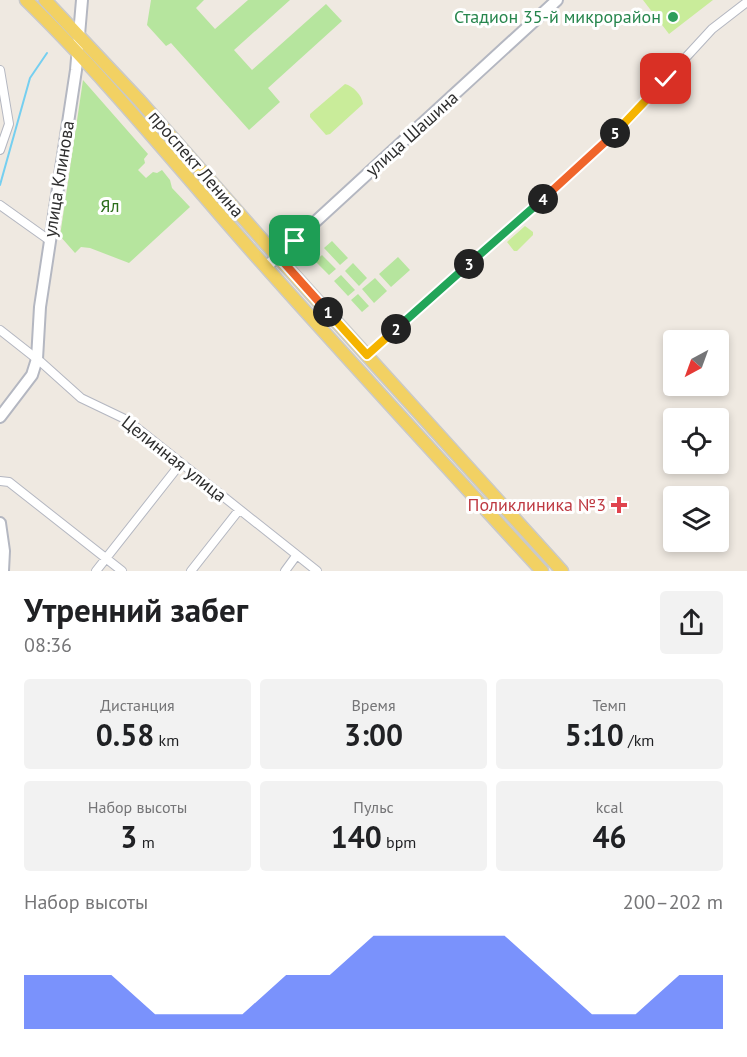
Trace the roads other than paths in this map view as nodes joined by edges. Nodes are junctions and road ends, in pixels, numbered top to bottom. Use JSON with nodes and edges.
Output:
{"nodes":[{"id":1,"x":26,"y":0,"type":"edge"},
{"id":2,"x":45,"y":0,"type":"edge"},
{"id":3,"x":82,"y":0,"type":"edge"},
{"id":4,"x":557,"y":0,"type":"edge"},
{"id":5,"x":747,"y":2,"type":"edge"},
{"id":6,"x":79,"y":35,"type":"junction"},
{"id":7,"x":78,"y":53,"type":"junction"},
{"id":8,"x":0,"y":70,"type":"edge"},
{"id":9,"x":0,"y":150,"type":"edge"},
{"id":10,"x":0,"y":205,"type":"edge"},
{"id":11,"x":49,"y":240,"type":"junction"},
{"id":12,"x":278,"y":256,"type":"junction"},
{"id":13,"x":266,"y":267,"type":"junction"},
{"id":14,"x":0,"y":330,"type":"edge"},
{"id":15,"x":367,"y":355,"type":"junction"},
{"id":16,"x":37,"y":359,"type":"junction"},
{"id":17,"x":0,"y":417,"type":"edge"},
{"id":18,"x":182,"y":463,"type":"junction"},
{"id":19,"x":468,"y":467,"type":"junction"},
{"id":20,"x":456,"y":477,"type":"junction"},
{"id":21,"x":0,"y":481,"type":"edge"},
{"id":22,"x":239,"y":510,"type":"junction"},
{"id":23,"x":0,"y":523,"type":"edge"},
{"id":24,"x":296,"y":556,"type":"junction"},
{"id":25,"x":106,"y":559,"type":"junction"},
{"id":26,"x":3,"y":571,"type":"edge"},
{"id":27,"x":96,"y":571,"type":"edge"},
{"id":28,"x":122,"y":571,"type":"edge"},
{"id":29,"x":191,"y":571,"type":"edge"},
{"id":30,"x":285,"y":571,"type":"edge"},
{"id":31,"x":317,"y":571,"type":"edge"},
{"id":32,"x":542,"y":571,"type":"edge"},
{"id":33,"x":562,"y":571,"type":"edge"}],
"edges":[{"from":1,"to":7,"type":"main road","name":"проспект Ленина"},
{"from":2,"to":6,"type":"main road","name":"проспект Ленина"},
{"from":3,"to":6,"type":"street","name":"улица Клинова"},
{"from":4,"to":12,"type":"street","name":"улица Шашина"},
{"from":5,"to":15,"type":"street"},
{"from":6,"to":7,"type":"street","name":"улица Клинова"},
{"from":6,"to":12,"type":"main road","name":"проспект Ленина"},
{"from":7,"to":11,"type":"street","name":"улица Клинова"},
{"from":7,"to":13,"type":"main road","name":"проспект Ленина"},
{"from":8,"to":9,"type":"street"},
{"from":10,"to":11,"type":"street"},
{"from":11,"to":16,"type":"street","name":"улица Клинова"},
{"from":12,"to":13,"type":"street","name":"улица Шашина"},
{"from":12,"to":15,"type":"main road","name":"проспект Ленина"},
{"from":13,"to":20,"type":"main road","name":"проспект Ленина"},
{"from":14,"to":16,"type":"street","name":"Целинная улица"},
{"from":15,"to":19,"type":"main road","name":"проспект Ленина"},
{"from":16,"to":17,"type":"street"},
{"from":16,"to":18,"type":"street","name":"Целинная улица"},
{"from":18,"to":22,"type":"street","name":"Целинная улица"},
{"from":18,"to":25,"type":"street"},
{"from":19,"to":20,"type":"main road"},
{"from":19,"to":33,"type":"main road","name":"проспект Ленина"},
{"from":20,"to":32,"type":"main road","name":"проспект Ленина"},
{"from":21,"to":25,"type":"street"},
{"from":22,"to":24,"type":"street","name":"Целинная улица"},
{"from":22,"to":29,"type":"street"},
{"from":23,"to":26,"type":"street"},
{"from":24,"to":30,"type":"street"},
{"from":24,"to":31,"type":"street","name":"Целинная улица"},
{"from":25,"to":27,"type":"street"},
{"from":25,"to":28,"type":"street"}]}
